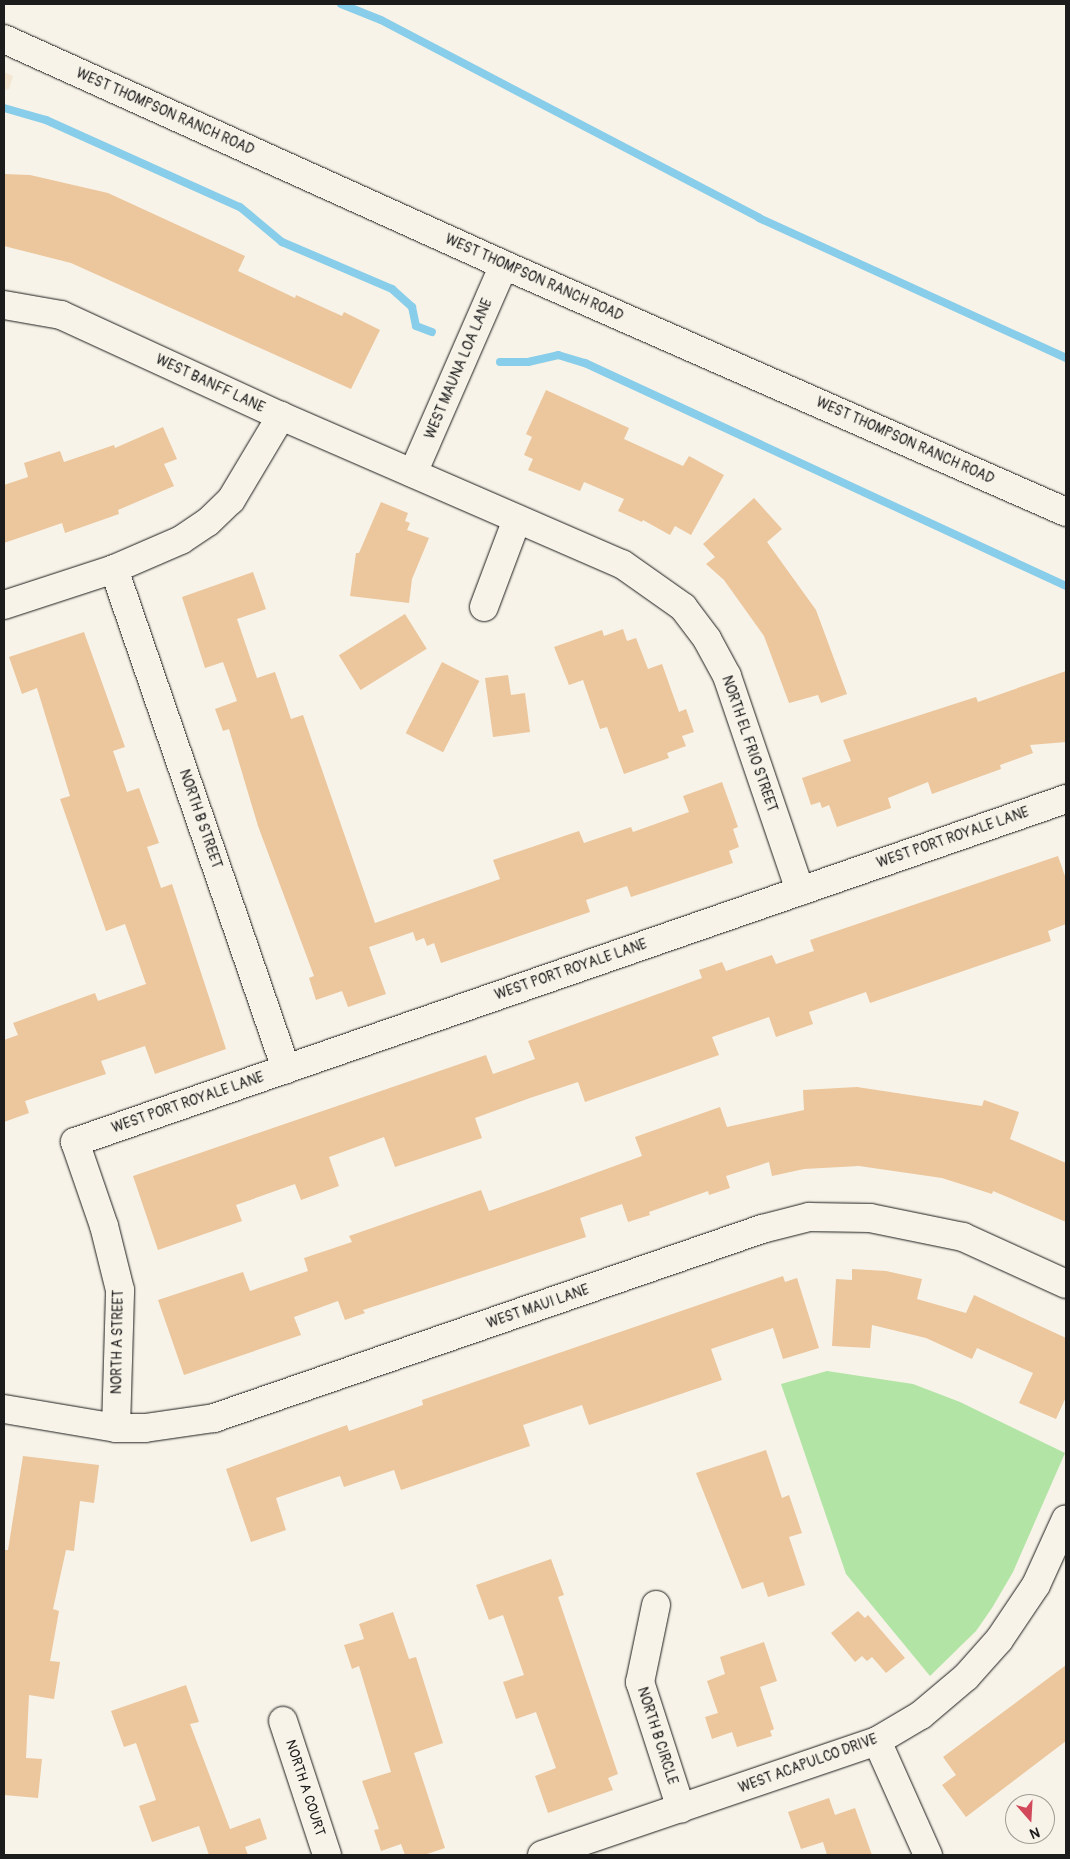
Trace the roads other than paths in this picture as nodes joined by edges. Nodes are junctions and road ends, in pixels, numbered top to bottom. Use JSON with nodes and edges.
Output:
{"nodes":[{"id":1,"x":4,"y":39,"type":"edge"},
{"id":2,"x":504,"y":266,"type":"junction"},
{"id":3,"x":4,"y":305,"type":"edge"},
{"id":4,"x":281,"y":416,"type":"junction"},
{"id":5,"x":413,"y":473,"type":"junction"},
{"id":6,"x":1066,"y":512,"type":"edge"},
{"id":7,"x":517,"y":519,"type":"junction"},
{"id":8,"x":114,"y":569,"type":"junction"},
{"id":9,"x":4,"y":605,"type":"edge"},
{"id":10,"x":484,"y":607,"type":"dead end"},
{"id":11,"x":1066,"y":798,"type":"edge"},
{"id":12,"x":800,"y":891,"type":"junction"},
{"id":13,"x":286,"y":1069,"type":"junction"},
{"id":14,"x":75,"y":1142,"type":"joint"},
{"id":15,"x":1066,"y":1284,"type":"edge"},
{"id":16,"x":4,"y":1410,"type":"edge"},
{"id":17,"x":116,"y":1428,"type":"junction"},
{"id":18,"x":1066,"y":1519,"type":"edge"},
{"id":19,"x":656,"y":1604,"type":"dead end"},
{"id":20,"x":283,"y":1721,"type":"dead end"},
{"id":21,"x":877,"y":1740,"type":"junction"},
{"id":22,"x":681,"y":1809,"type":"junction"},
{"id":23,"x":327,"y":1855,"type":"edge"},
{"id":24,"x":542,"y":1855,"type":"edge"},
{"id":25,"x":928,"y":1855,"type":"edge"}],
"edges":[{"from":1,"to":2,"type":"street","name":"WEST THOMPSON RANCH ROAD"},
{"from":2,"to":5,"type":"street","name":"WEST MAUNA LOA LANE"},
{"from":2,"to":6,"type":"street","name":"WEST THOMPSON RANCH ROAD"},
{"from":3,"to":4,"type":"street","name":"WEST BANFF LANE"},
{"from":4,"to":5,"type":"street","name":"WEST BANFF LANE"},
{"from":4,"to":8,"type":"street"},
{"from":5,"to":7,"type":"street","name":"NORTH EL FRIO STREET"},
{"from":7,"to":10,"type":"street"},
{"from":7,"to":12,"type":"street","name":"NORTH EL FRIO STREET"},
{"from":8,"to":9,"type":"street"},
{"from":8,"to":13,"type":"street","name":"NORTH B STREET"},
{"from":11,"to":12,"type":"street","name":"WEST PORT ROYALE LANE"},
{"from":12,"to":13,"type":"street","name":"WEST PORT ROYALE LANE"},
{"from":13,"to":14,"type":"street","name":"WEST PORT ROYALE LANE"},
{"from":14,"to":17,"type":"street","name":"NORTH A STREET"},
{"from":15,"to":17,"type":"street","name":"WEST MAUI LANE"},
{"from":16,"to":17,"type":"street","name":"WEST MAUI LANE"},
{"from":18,"to":21,"type":"street","name":"WEST ACAPULCO DRIVE"},
{"from":19,"to":22,"type":"street","name":"NORTH B CIRCLE"},
{"from":20,"to":23,"type":"street","name":"NORTH A COURT"},
{"from":21,"to":22,"type":"street","name":"WEST ACAPULCO DRIVE"},
{"from":21,"to":25,"type":"street"},
{"from":22,"to":24,"type":"street","name":"WEST ACAPULCO DRIVE"}]}
